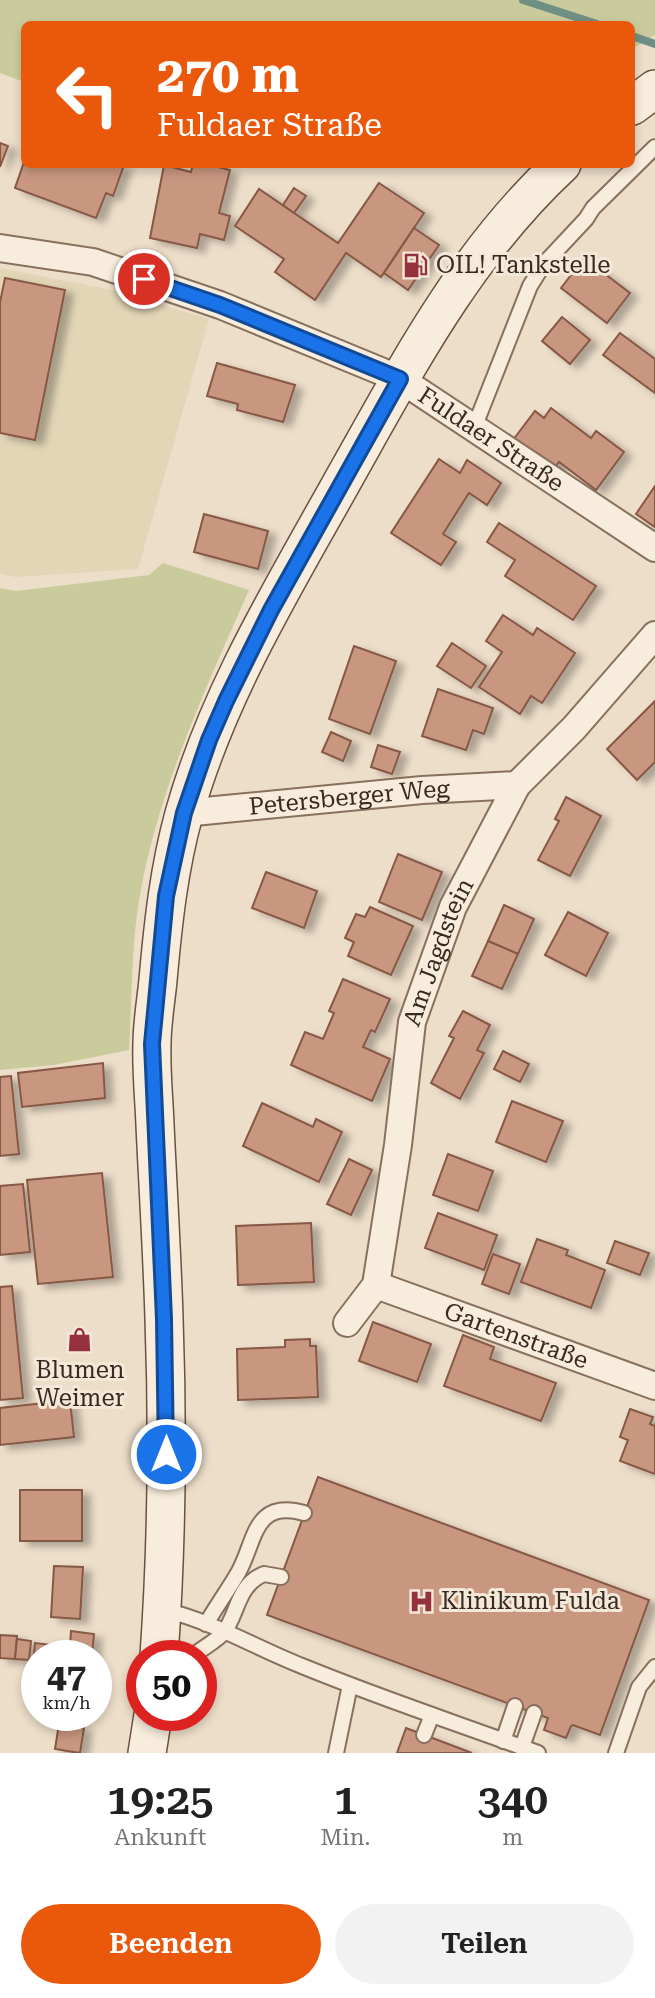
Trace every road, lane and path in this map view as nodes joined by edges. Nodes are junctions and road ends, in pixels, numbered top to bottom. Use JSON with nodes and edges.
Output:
{"nodes":[{"id":1,"x":655,"y":89,"type":"edge"},
{"id":2,"x":635,"y":104,"type":"edge"},
{"id":3,"x":655,"y":147,"type":"edge"},
{"id":4,"x":635,"y":165,"type":"edge"},
{"id":5,"x":558,"y":168,"type":"edge"},
{"id":6,"x":632,"y":168,"type":"edge"},
{"id":7,"x":0,"y":248,"type":"edge"},
{"id":8,"x":400,"y":379,"type":"junction"},
{"id":9,"x":474,"y":428,"type":"junction"},
{"id":10,"x":655,"y":548,"type":"edge"},
{"id":11,"x":655,"y":635,"type":"edge"},
{"id":12,"x":517,"y":785,"type":"junction"},
{"id":13,"x":184,"y":813,"type":"junction"},
{"id":14,"x":376,"y":1285,"type":"junction"},
{"id":15,"x":347,"y":1323,"type":"dead end"},
{"id":16,"x":655,"y":1386,"type":"edge"},
{"id":17,"x":304,"y":1513,"type":"dead end"},
{"id":18,"x":281,"y":1577,"type":"dead end"},
{"id":19,"x":162,"y":1610,"type":"junction"},
{"id":20,"x":205,"y":1624,"type":"junction"},
{"id":21,"x":224,"y":1632,"type":"junction"},
{"id":22,"x":160,"y":1640,"type":"edge"},
{"id":23,"x":214,"y":1640,"type":"edge"},
{"id":24,"x":655,"y":1667,"type":"edge"},
{"id":25,"x":350,"y":1685,"type":"junction"},
{"id":26,"x":515,"y":1706,"type":"dead end"},
{"id":27,"x":534,"y":1713,"type":"dead end"},
{"id":28,"x":432,"y":1715,"type":"junction"},
{"id":29,"x":150,"y":1731,"type":"edge"},
{"id":30,"x":424,"y":1735,"type":"dead end"},
{"id":31,"x":503,"y":1741,"type":"junction"},
{"id":32,"x":522,"y":1747,"type":"junction"},
{"id":33,"x":147,"y":1753,"type":"edge"},
{"id":34,"x":336,"y":1753,"type":"edge"},
{"id":35,"x":538,"y":1753,"type":"edge"},
{"id":36,"x":616,"y":1753,"type":"edge"}],
"edges":[{"from":1,"to":2,"type":"main road"},
{"from":3,"to":4,"type":"lane"},
{"from":5,"to":8,"type":"main road"},
{"from":6,"to":9,"type":"lane"},
{"from":7,"to":8,"type":"street","name":"Fuldaer Straße"},
{"from":8,"to":9,"type":"street","name":"Fuldaer Straße"},
{"from":8,"to":13,"type":"main road"},
{"from":9,"to":10,"type":"street","name":"Fuldaer Straße"},
{"from":11,"to":12,"type":"street","name":"Am Jagdstein"},
{"from":12,"to":13,"type":"street","name":"Petersberger Weg"},
{"from":12,"to":14,"type":"street","name":"Am Jagdstein"},
{"from":13,"to":19,"type":"main road"},
{"from":14,"to":15,"type":"street","name":"Am Jagdstein"},
{"from":14,"to":16,"type":"street","name":"Gartenstraße"},
{"from":17,"to":20,"type":"lane"},
{"from":18,"to":21,"type":"lane"},
{"from":19,"to":20,"type":"lane"},
{"from":19,"to":22,"type":"main road"},
{"from":20,"to":21,"type":"lane"},
{"from":21,"to":23,"type":"lane"},
{"from":21,"to":25,"type":"lane"},
{"from":24,"to":36,"type":"lane"},
{"from":25,"to":28,"type":"lane"},
{"from":25,"to":34,"type":"lane"},
{"from":26,"to":31,"type":"lane"},
{"from":27,"to":32,"type":"lane"},
{"from":28,"to":30,"type":"lane"},
{"from":28,"to":31,"type":"lane"},
{"from":29,"to":33,"type":"main road"},
{"from":31,"to":32,"type":"lane"},
{"from":32,"to":35,"type":"lane"}]}
